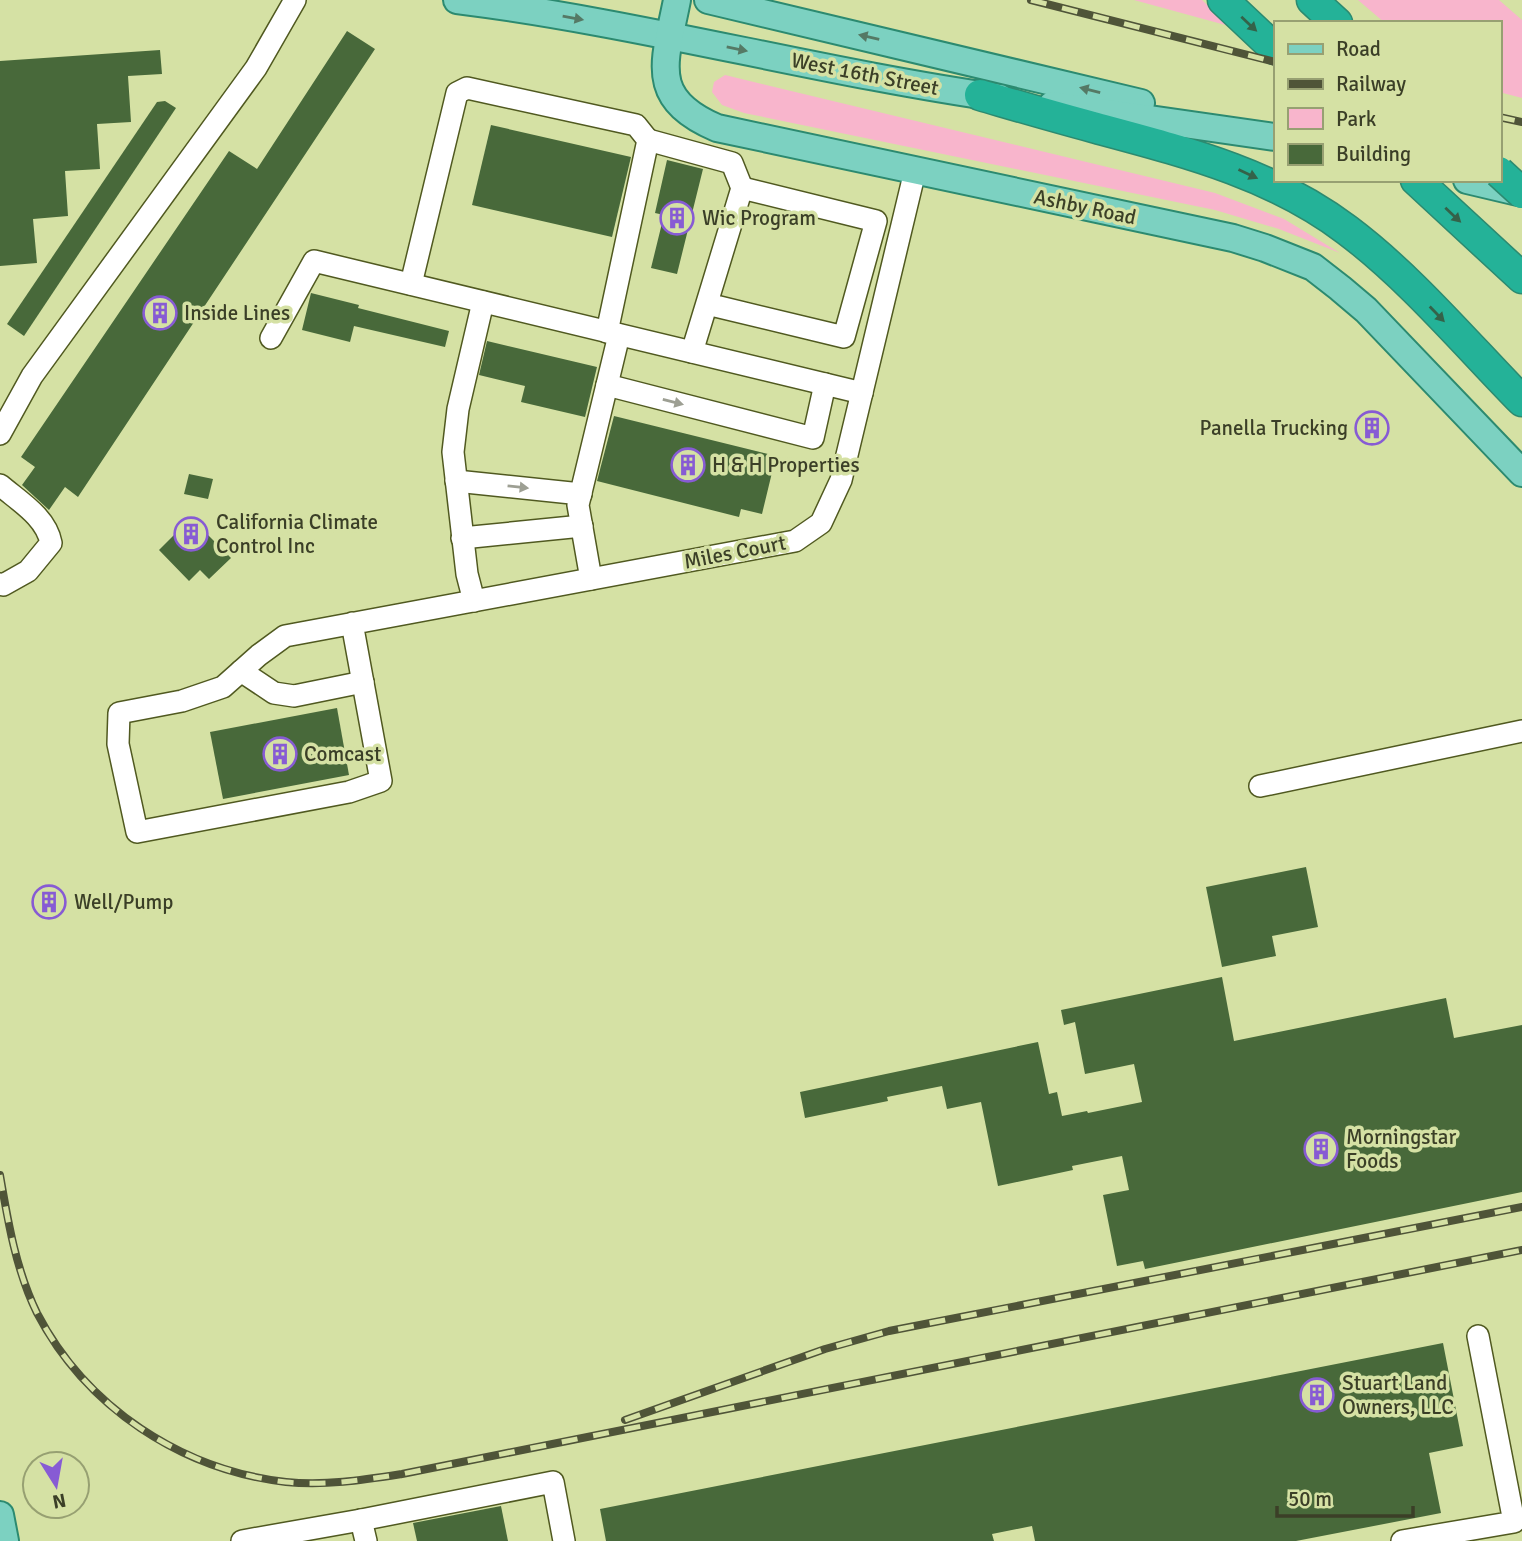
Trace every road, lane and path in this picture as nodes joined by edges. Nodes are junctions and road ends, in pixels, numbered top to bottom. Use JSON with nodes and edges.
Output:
{"nodes":[{"id":1,"x":295,"y":0,"type":"edge"},
{"id":2,"x":457,"y":0,"type":"edge"},
{"id":3,"x":677,"y":0,"type":"edge"},
{"id":4,"x":708,"y":0,"type":"edge"},
{"id":5,"x":1223,"y":0,"type":"edge"},
{"id":6,"x":1312,"y":0,"type":"edge"},
{"id":7,"x":1335,"y":21,"type":"edge"},
{"id":8,"x":670,"y":36,"type":"junction"},
{"id":9,"x":1274,"y":47,"type":"edge"},
{"id":10,"x":980,"y":95,"type":"junction"},
{"id":11,"x":1274,"y":136,"type":"edge"},
{"id":12,"x":1274,"y":136,"type":"edge"},
{"id":13,"x":648,"y":140,"type":"junction"},
{"id":14,"x":915,"y":171,"type":"junction"},
{"id":15,"x":1501,"y":174,"type":"edge"},
{"id":16,"x":1418,"y":182,"type":"edge"},
{"id":17,"x":1475,"y":182,"type":"edge"},
{"id":18,"x":742,"y":188,"type":"junction"},
{"id":19,"x":1522,"y":193,"type":"edge"},
{"id":20,"x":1522,"y":278,"type":"edge"},
{"id":21,"x":411,"y":284,"type":"junction"},
{"id":22,"x":483,"y":302,"type":"junction"},
{"id":23,"x":707,"y":304,"type":"junction"},
{"id":24,"x":613,"y":333,"type":"junction"},
{"id":25,"x":271,"y":338,"type":"dead end"},
{"id":26,"x":692,"y":352,"type":"junction"},
{"id":27,"x":825,"y":384,"type":"junction"},
{"id":28,"x":607,"y":385,"type":"junction"},
{"id":29,"x":862,"y":393,"type":"junction"},
{"id":30,"x":1522,"y":401,"type":"edge"},
{"id":31,"x":0,"y":433,"type":"edge"},
{"id":32,"x":1522,"y":473,"type":"edge"},
{"id":33,"x":456,"y":481,"type":"junction"},
{"id":34,"x":0,"y":485,"type":"edge"},
{"id":35,"x":581,"y":494,"type":"junction"},
{"id":36,"x":582,"y":526,"type":"junction"},
{"id":37,"x":462,"y":538,"type":"junction"},
{"id":38,"x":592,"y":579,"type":"junction"},
{"id":39,"x":0,"y":584,"type":"edge"},
{"id":40,"x":474,"y":601,"type":"junction"},
{"id":41,"x":352,"y":623,"type":"junction"},
{"id":42,"x":240,"y":671,"type":"junction"},
{"id":43,"x":363,"y":682,"type":"junction"},
{"id":44,"x":1522,"y":732,"type":"edge"},
{"id":45,"x":1260,"y":786,"type":"dead end"},
{"id":46,"x":1478,"y":1336,"type":"dead end"},
{"id":47,"x":0,"y":1515,"type":"edge"},
{"id":48,"x":1518,"y":1526,"type":"edge"},
{"id":49,"x":364,"y":1531,"type":"edge"},
{"id":50,"x":5,"y":1541,"type":"edge"},
{"id":51,"x":242,"y":1541,"type":"edge"},
{"id":52,"x":564,"y":1541,"type":"edge"},
{"id":53,"x":1402,"y":1541,"type":"edge"}],
"edges":[{"from":1,"to":31,"type":"street"},
{"from":2,"to":8,"type":"main road","name":"West 16th Street","one_way":true},
{"from":3,"to":8,"type":"main road","name":"Ashby Road"},
{"from":11,"to":4,"type":"main road","name":"West 16th Street","one_way":true},
{"from":5,"to":9,"type":"highway","one_way":true},
{"from":6,"to":7,"type":"highway"},
{"from":8,"to":10,"type":"main road","name":"West 16th Street","one_way":true},
{"from":8,"to":14,"type":"main road","name":"Ashby Road"},
{"from":10,"to":12,"type":"main road","name":"West 16th Street"},
{"from":10,"to":30,"type":"highway","one_way":true},
{"from":13,"to":18,"type":"street"},
{"from":13,"to":21,"type":"street"},
{"from":13,"to":24,"type":"street"},
{"from":14,"to":29,"type":"street","name":"Miles Court"},
{"from":14,"to":32,"type":"main road","name":"Ashby Road"},
{"from":15,"to":19,"type":"highway","bridge":true},
{"from":16,"to":20,"type":"highway","one_way":true},
{"from":17,"to":19,"type":"main road"},
{"from":18,"to":23,"type":"street"},
{"from":18,"to":23,"type":"street"},
{"from":21,"to":22,"type":"street"},
{"from":21,"to":25,"type":"street"},
{"from":22,"to":24,"type":"street"},
{"from":22,"to":33,"type":"street"},
{"from":23,"to":26,"type":"street"},
{"from":24,"to":26,"type":"street"},
{"from":24,"to":28,"type":"street"},
{"from":26,"to":27,"type":"street"},
{"from":28,"to":27,"type":"street","one_way":true},
{"from":27,"to":29,"type":"street"},
{"from":28,"to":35,"type":"street"},
{"from":29,"to":38,"type":"street","name":"Miles Court"},
{"from":33,"to":35,"type":"street","one_way":true},
{"from":33,"to":37,"type":"street"},
{"from":34,"to":39,"type":"street"},
{"from":35,"to":36,"type":"street"},
{"from":36,"to":37,"type":"street"},
{"from":36,"to":38,"type":"street"},
{"from":37,"to":40,"type":"street"},
{"from":38,"to":40,"type":"street","name":"Miles Court"},
{"from":40,"to":41,"type":"street","name":"Miles Court"},
{"from":41,"to":42,"type":"street","name":"Miles Court"},
{"from":41,"to":43,"type":"street"},
{"from":42,"to":43,"type":"street"},
{"from":42,"to":43,"type":"street"},
{"from":44,"to":45,"type":"street"},
{"from":46,"to":48,"type":"street"},
{"from":47,"to":50,"type":"main road"},
{"from":48,"to":53,"type":"street"},
{"from":49,"to":51,"type":"street"},
{"from":49,"to":52,"type":"street"}]}
